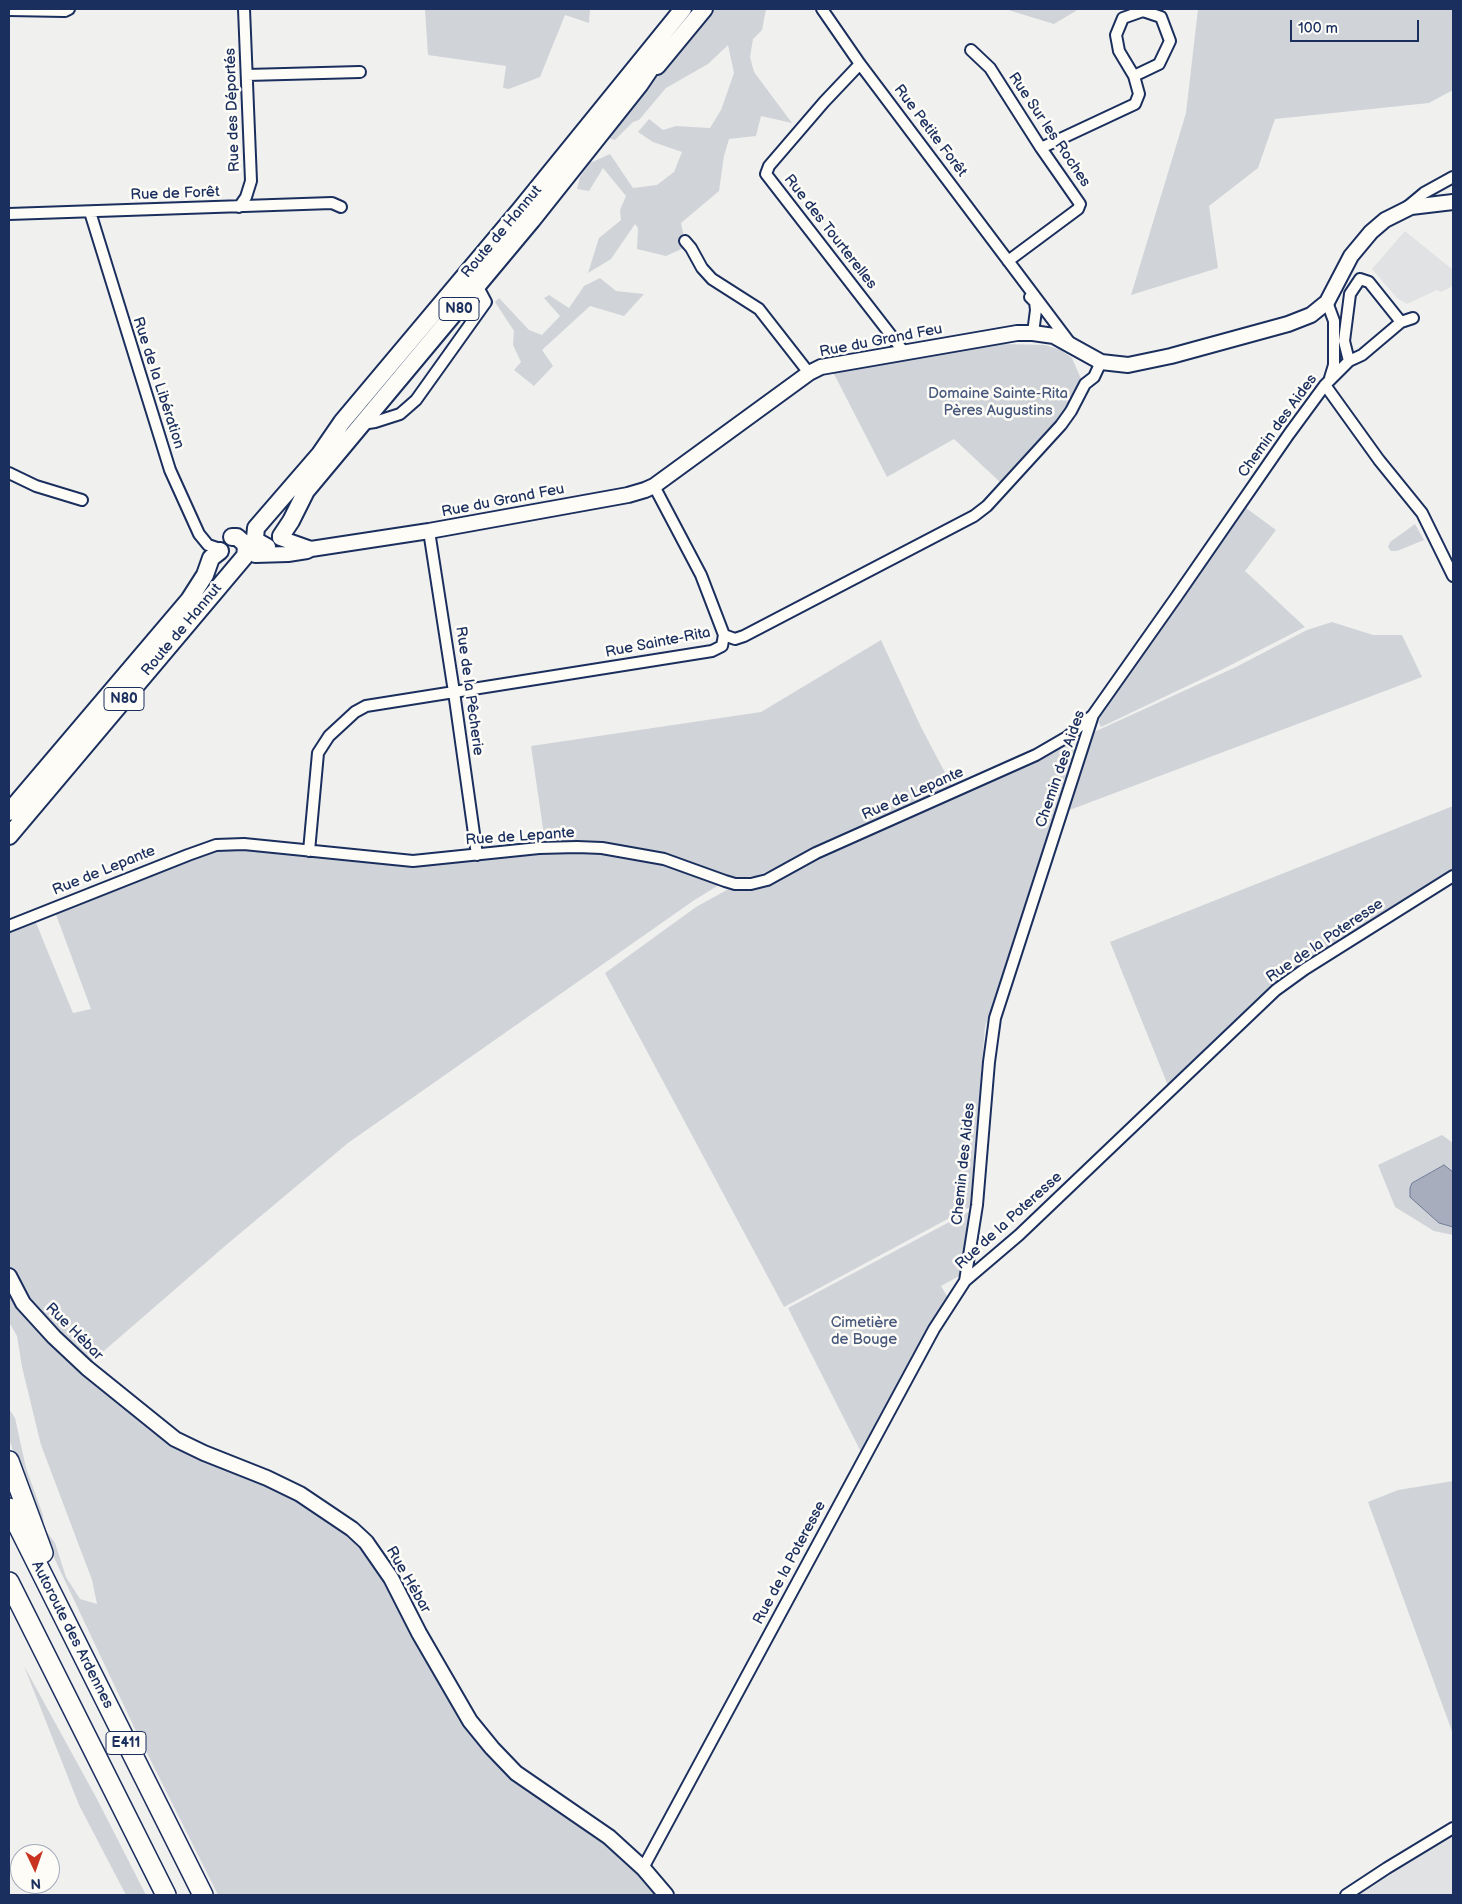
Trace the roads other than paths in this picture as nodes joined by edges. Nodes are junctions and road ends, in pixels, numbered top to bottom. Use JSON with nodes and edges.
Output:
{"nodes":[{"id":1,"x":69,"y":9,"type":"edge"},
{"id":2,"x":244,"y":9,"type":"edge"},
{"id":3,"x":683,"y":9,"type":"edge"},
{"id":4,"x":696,"y":9,"type":"edge"},
{"id":5,"x":704,"y":9,"type":"edge"},
{"id":6,"x":822,"y":9,"type":"edge"},
{"id":7,"x":9,"y":10,"type":"edge"},
{"id":8,"x":971,"y":50,"type":"dead end"},
{"id":9,"x":860,"y":64,"type":"junction"},
{"id":10,"x":360,"y":72,"type":"dead end"},
{"id":11,"x":247,"y":75,"type":"junction"},
{"id":12,"x":1134,"y":76,"type":"junction"},
{"id":13,"x":640,"y":84,"type":"junction"},
{"id":14,"x":1041,"y":148,"type":"junction"},
{"id":15,"x":1453,"y":177,"type":"edge"},
{"id":16,"x":1453,"y":202,"type":"edge"},
{"id":17,"x":239,"y":207,"type":"junction"},
{"id":18,"x":341,"y":207,"type":"dead end"},
{"id":19,"x":1404,"y":210,"type":"junction"},
{"id":20,"x":90,"y":212,"type":"junction"},
{"id":21,"x":9,"y":214,"type":"edge"},
{"id":22,"x":685,"y":241,"type":"dead end"},
{"id":23,"x":1008,"y":261,"type":"junction"},
{"id":24,"x":1015,"y":271,"type":"junction"},
{"id":25,"x":478,"y":287,"type":"junction"},
{"id":26,"x":1327,"y":302,"type":"junction"},
{"id":27,"x":1413,"y":318,"type":"dead end"},
{"id":28,"x":1401,"y":322,"type":"junction"},
{"id":29,"x":1033,"y":333,"type":"junction"},
{"id":30,"x":1072,"y":346,"type":"junction"},
{"id":31,"x":904,"y":352,"type":"junction"},
{"id":32,"x":1349,"y":361,"type":"junction"},
{"id":33,"x":1101,"y":362,"type":"junction"},
{"id":34,"x":809,"y":373,"type":"junction"},
{"id":35,"x":1327,"y":382,"type":"junction"},
{"id":36,"x":362,"y":424,"type":"junction"},
{"id":37,"x":9,"y":473,"type":"edge"},
{"id":38,"x":654,"y":486,"type":"junction"},
{"id":39,"x":82,"y":500,"type":"dead end"},
{"id":40,"x":260,"y":523,"type":"junction"},
{"id":41,"x":429,"y":531,"type":"junction"},
{"id":42,"x":224,"y":546,"type":"junction"},
{"id":43,"x":264,"y":550,"type":"junction"},
{"id":44,"x":1453,"y":576,"type":"edge"},
{"id":45,"x":724,"y":635,"type":"junction"},
{"id":46,"x":454,"y":692,"type":"junction"},
{"id":47,"x":1094,"y":715,"type":"junction"},
{"id":48,"x":9,"y":812,"type":"edge"},
{"id":49,"x":9,"y":836,"type":"edge"},
{"id":50,"x":309,"y":851,"type":"junction"},
{"id":51,"x":477,"y":855,"type":"junction"},
{"id":52,"x":1453,"y":876,"type":"edge"},
{"id":53,"x":9,"y":926,"type":"edge"},
{"id":54,"x":9,"y":1276,"type":"edge"},
{"id":55,"x":965,"y":1281,"type":"junction"},
{"id":56,"x":9,"y":1461,"type":"edge"},
{"id":57,"x":9,"y":1508,"type":"edge"},
{"id":58,"x":9,"y":1582,"type":"edge"},
{"id":59,"x":50,"y":1590,"type":"junction"},
{"id":60,"x":1453,"y":1828,"type":"edge"},
{"id":61,"x":643,"y":1868,"type":"junction"},
{"id":62,"x":166,"y":1895,"type":"edge"},
{"id":63,"x":203,"y":1895,"type":"edge"},
{"id":64,"x":666,"y":1895,"type":"edge"},
{"id":65,"x":1346,"y":1895,"type":"edge"}],
"edges":[{"from":1,"to":7,"type":"street"},
{"from":2,"to":11,"type":"street","name":"Rue des Déportés"},
{"from":3,"to":40,"type":"main road","name":"Route de Hannut","number":"N80"},
{"from":4,"to":13,"type":"main road","name":"Route de Hannut","number":"N80"},
{"from":5,"to":13,"type":"main road"},
{"from":6,"to":9,"type":"street","name":"Rue Petite Forêt"},
{"from":8,"to":14,"type":"street","name":"Rue Sur les Roches"},
{"from":9,"to":23,"type":"street","name":"Rue Petite Forêt"},
{"from":9,"to":31,"type":"street","name":"Rue des Tourterelles"},
{"from":10,"to":11,"type":"street"},
{"from":11,"to":17,"type":"street","name":"Rue des Déportés"},
{"from":12,"to":12,"type":"street"},
{"from":12,"to":14,"type":"street"},
{"from":13,"to":25,"type":"main road","name":"Route de Hannut","number":"N80"},
{"from":14,"to":23,"type":"street","name":"Rue Sur les Roches"},
{"from":15,"to":19,"type":"street"},
{"from":16,"to":19,"type":"street"},
{"from":17,"to":18,"type":"street","name":"Rue de Forêt"},
{"from":17,"to":20,"type":"street","name":"Rue de Forêt"},
{"from":19,"to":26,"type":"street","name":"Rue du Grand Feu"},
{"from":20,"to":21,"type":"street","name":"Rue de Forêt"},
{"from":20,"to":42,"type":"street","name":"Rue de la Libération"},
{"from":22,"to":34,"type":"street"},
{"from":23,"to":24,"type":"street","name":"Rue Petite Forêt"},
{"from":24,"to":29,"type":"street","name":"Rue Petite Forêt"},
{"from":24,"to":30,"type":"street","name":"Rue Petite Forêt"},
{"from":25,"to":36,"type":"main road","name":"Route de Hannut","number":"N80"},
{"from":25,"to":36,"type":"street","name":"Route de Hannut"},
{"from":26,"to":33,"type":"street","name":"Rue du Grand Feu"},
{"from":26,"to":35,"type":"street","name":"Chemin des Aides"},
{"from":27,"to":28,"type":"street"},
{"from":28,"to":32,"type":"street"},
{"from":28,"to":32,"type":"street"},
{"from":29,"to":30,"type":"street","name":"Rue du Grand Feu"},
{"from":29,"to":31,"type":"street","name":"Rue du Grand Feu"},
{"from":30,"to":33,"type":"street","name":"Rue du Grand Feu"},
{"from":31,"to":34,"type":"street","name":"Rue du Grand Feu"},
{"from":32,"to":35,"type":"street"},
{"from":33,"to":45,"type":"street","name":"Rue Sainte-Rita"},
{"from":34,"to":38,"type":"street","name":"Rue du Grand Feu"},
{"from":35,"to":44,"type":"street"},
{"from":35,"to":47,"type":"street","name":"Chemin des Aides"},
{"from":36,"to":43,"type":"main road","name":"Route de Hannut","number":"N80"},
{"from":37,"to":39,"type":"street"},
{"from":38,"to":41,"type":"street","name":"Rue du Grand Feu"},
{"from":38,"to":45,"type":"street"},
{"from":40,"to":42,"type":"main road","name":"Route de Hannut","number":"N80"},
{"from":40,"to":43,"type":"main road"},
{"from":41,"to":43,"type":"street","name":"Rue du Grand Feu"},
{"from":41,"to":46,"type":"street","name":"Rue de la Pêcherie"},
{"from":42,"to":43,"type":"main road"},
{"from":42,"to":48,"type":"main road","name":"Route de Hannut","number":"N80"},
{"from":43,"to":49,"type":"main road","name":"Route de Hannut","number":"N80"},
{"from":45,"to":46,"type":"street","name":"Rue Sainte-Rita"},
{"from":46,"to":50,"type":"street","name":"Rue Sainte-Rita"},
{"from":46,"to":51,"type":"street","name":"Rue de la Pêcherie"},
{"from":47,"to":51,"type":"street","name":"Rue de Lepante"},
{"from":47,"to":55,"type":"street","name":"Chemin des Aides"},
{"from":50,"to":51,"type":"street","name":"Rue de Lepante"},
{"from":50,"to":53,"type":"street","name":"Rue de Lepante"},
{"from":52,"to":55,"type":"street","name":"Rue de la Poteresse"},
{"from":54,"to":61,"type":"street","name":"Rue Hébar"},
{"from":55,"to":61,"type":"street","name":"Rue de la Poteresse"},
{"from":56,"to":59,"type":"highway"},
{"from":57,"to":59,"type":"highway","name":"Autoroute des Ardennes","number":"E411"},
{"from":58,"to":62,"type":"highway","number":"E411"},
{"from":59,"to":63,"type":"highway","name":"Autoroute des Ardennes","number":"E411"},
{"from":60,"to":65,"type":"street"},
{"from":61,"to":64,"type":"street","name":"Rue Hébar"}]}
